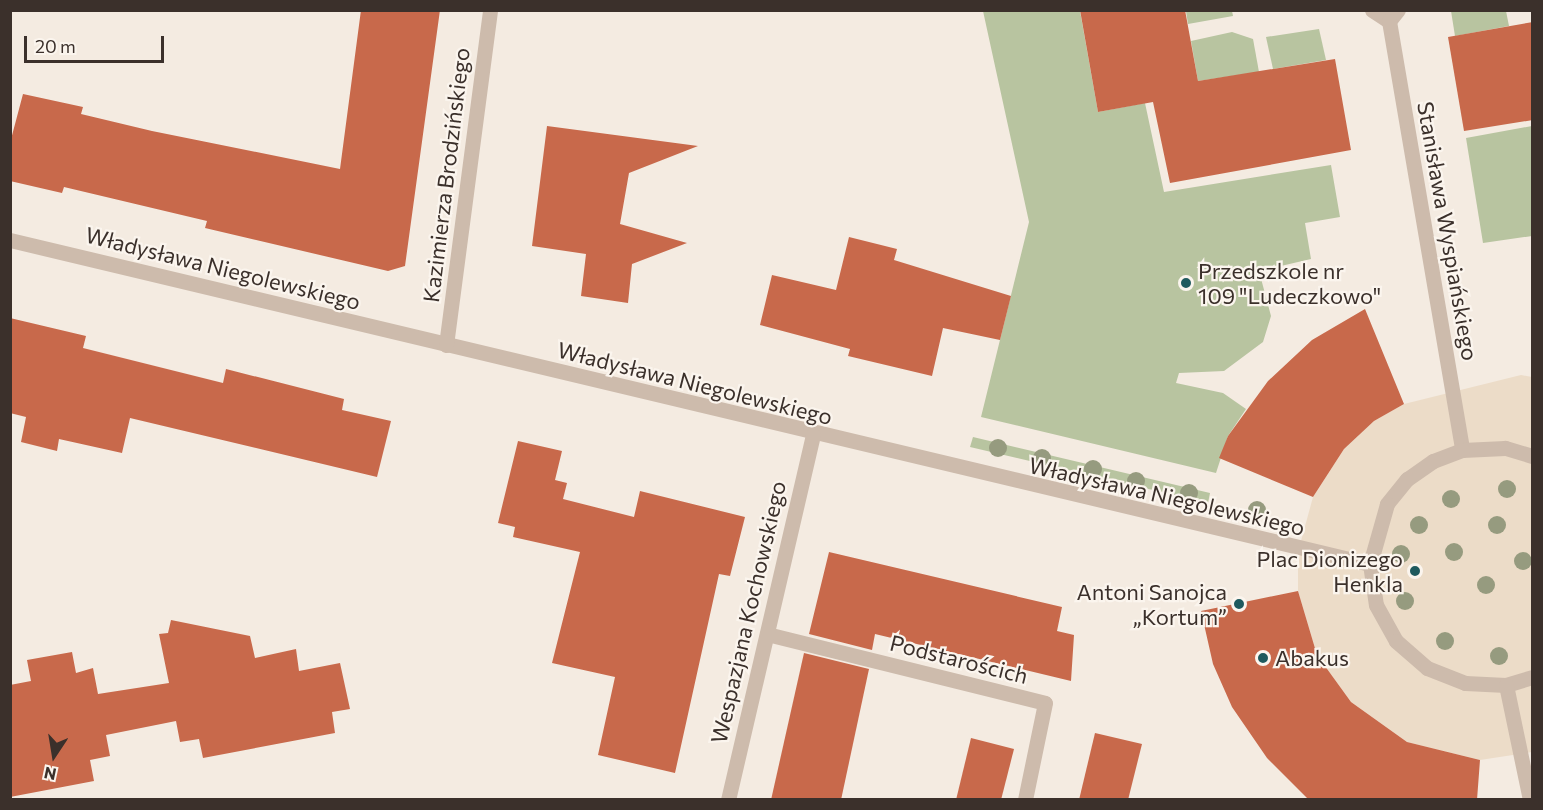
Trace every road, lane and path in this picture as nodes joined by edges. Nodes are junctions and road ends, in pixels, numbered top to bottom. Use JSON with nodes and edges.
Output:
{"nodes":[{"id":1,"x":490,"y":10,"type":"edge"},
{"id":2,"x":1372,"y":10,"type":"edge"},
{"id":3,"x":1393,"y":16,"type":"edge"},
{"id":4,"x":10,"y":240,"type":"edge"},
{"id":5,"x":446,"y":345,"type":"junction"},
{"id":6,"x":813,"y":435,"type":"junction"},
{"id":7,"x":1462,"y":450,"type":"junction"},
{"id":8,"x":1533,"y":456,"type":"edge"},
{"id":9,"x":1370,"y":564,"type":"junction"},
{"id":10,"x":767,"y":634,"type":"junction"},
{"id":11,"x":1533,"y":676,"type":"edge"},
{"id":12,"x":1506,"y":685,"type":"junction"},
{"id":13,"x":728,"y":800,"type":"edge"},
{"id":14,"x":1024,"y":800,"type":"edge"},
{"id":15,"x":1530,"y":800,"type":"edge"}],
"edges":[{"from":1,"to":5,"type":"street","name":"Kazimierza Brodzińskiego"},
{"from":2,"to":3,"type":"street","name":"Stanisława Wyspiańskiego"},
{"from":3,"to":7,"type":"street","name":"Stanisława Wyspiańskiego"},
{"from":4,"to":5,"type":"street","name":"Władysława Niegolewskiego"},
{"from":5,"to":6,"type":"street","name":"Władysława Niegolewskiego"},
{"from":6,"to":9,"type":"street","name":"Władysława Niegolewskiego"},
{"from":6,"to":10,"type":"street","name":"Wespazjana Kochowskiego"},
{"from":7,"to":8,"type":"street"},
{"from":7,"to":9,"type":"street"},
{"from":9,"to":12,"type":"street"},
{"from":10,"to":13,"type":"street","name":"Wespazjana Kochowskiego"},
{"from":10,"to":14,"type":"street","name":"Podstarościch"},
{"from":11,"to":12,"type":"street"},
{"from":12,"to":15,"type":"street"}]}
